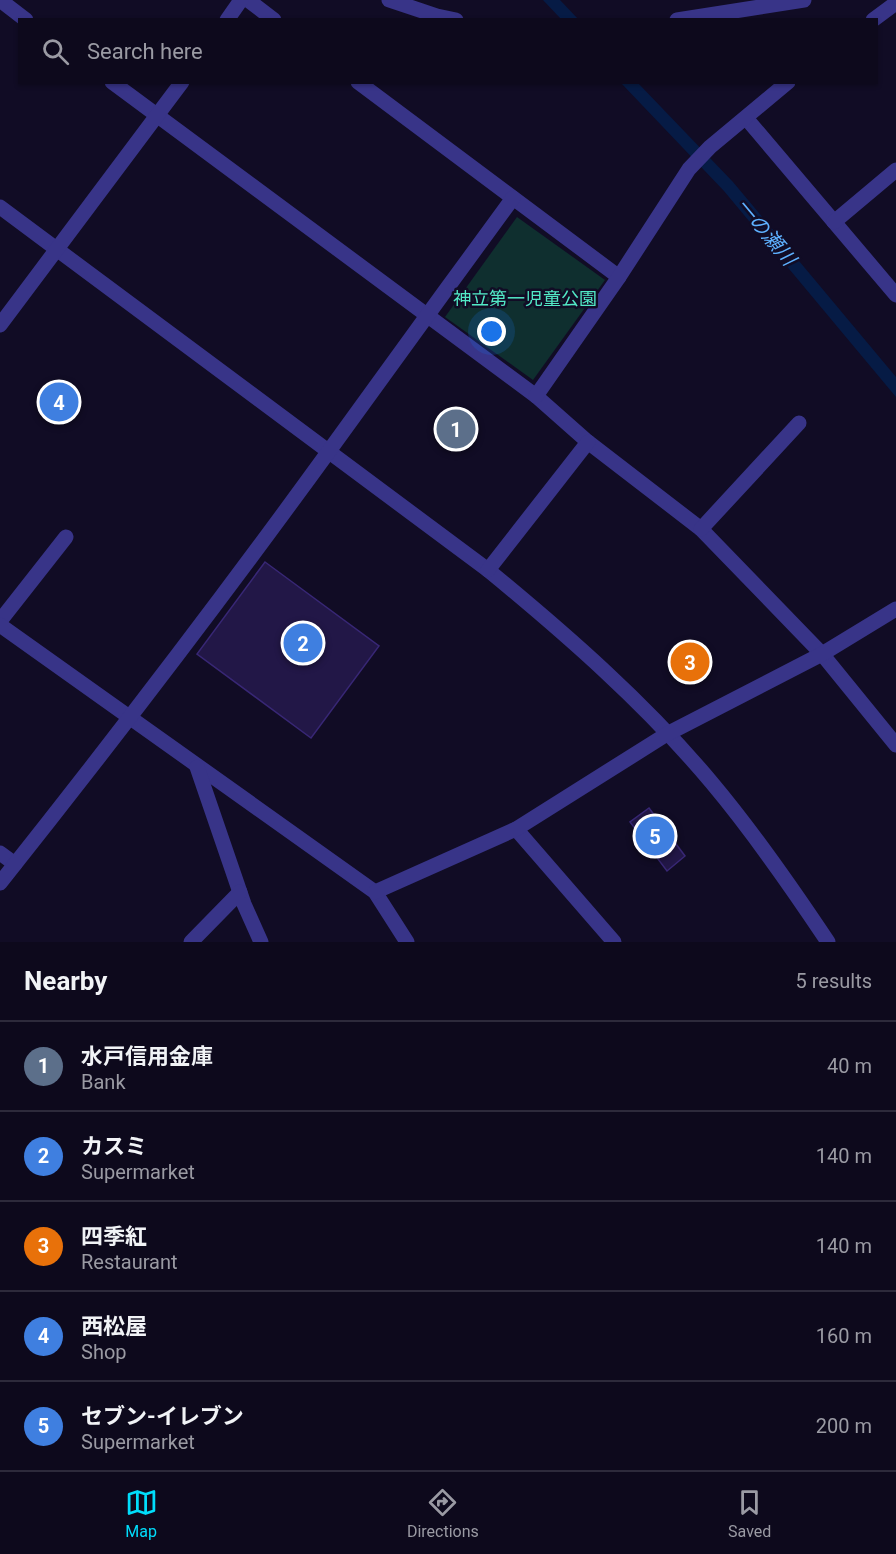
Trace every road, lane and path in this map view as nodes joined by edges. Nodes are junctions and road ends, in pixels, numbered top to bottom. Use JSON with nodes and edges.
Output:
{"nodes":[{"id":1,"x":0,"y":0,"type":"edge"},
{"id":2,"x":241,"y":0,"type":"edge"},
{"id":3,"x":248,"y":0,"type":"edge"},
{"id":4,"x":389,"y":0,"type":"edge"},
{"id":5,"x":804,"y":0,"type":"edge"},
{"id":6,"x":896,"y":3,"type":"edge"},
{"id":7,"x":23,"y":18,"type":"edge"},
{"id":8,"x":228,"y":18,"type":"edge"},
{"id":9,"x":271,"y":18,"type":"edge"},
{"id":10,"x":449,"y":18,"type":"edge"},
{"id":11,"x":690,"y":18,"type":"edge"},
{"id":12,"x":876,"y":18,"type":"edge"},
{"id":13,"x":115,"y":84,"type":"edge"},
{"id":14,"x":181,"y":84,"type":"edge"},
{"id":15,"x":361,"y":84,"type":"edge"},
{"id":16,"x":786,"y":84,"type":"edge"},
{"id":17,"x":157,"y":116,"type":"junction"},
{"id":18,"x":746,"y":118,"type":"junction"},
{"id":19,"x":896,"y":170,"type":"edge"},
{"id":20,"x":513,"y":198,"type":"junction"},
{"id":21,"x":0,"y":207,"type":"edge"},
{"id":22,"x":834,"y":222,"type":"junction"},
{"id":23,"x":57,"y":249,"type":"junction"},
{"id":24,"x":619,"y":277,"type":"junction"},
{"id":25,"x":896,"y":295,"type":"edge"},
{"id":26,"x":425,"y":316,"type":"junction"},
{"id":27,"x":0,"y":325,"type":"edge"},
{"id":28,"x":536,"y":396,"type":"junction"},
{"id":29,"x":799,"y":423,"type":"dead end"},
{"id":30,"x":588,"y":442,"type":"junction"},
{"id":31,"x":329,"y":452,"type":"junction"},
{"id":32,"x":701,"y":529,"type":"junction"},
{"id":33,"x":66,"y":537,"type":"dead end"},
{"id":34,"x":488,"y":570,"type":"junction"},
{"id":35,"x":896,"y":609,"type":"edge"},
{"id":36,"x":0,"y":623,"type":"edge"},
{"id":37,"x":822,"y":654,"type":"junction"},
{"id":38,"x":128,"y":718,"type":"junction"},
{"id":39,"x":668,"y":734,"type":"junction"},
{"id":40,"x":896,"y":745,"type":"edge"},
{"id":41,"x":197,"y":767,"type":"junction"},
{"id":42,"x":516,"y":828,"type":"junction"},
{"id":43,"x":0,"y":854,"type":"edge"},
{"id":44,"x":15,"y":864,"type":"junction"},
{"id":45,"x":0,"y":883,"type":"edge"},
{"id":46,"x":240,"y":892,"type":"junction"},
{"id":47,"x":375,"y":892,"type":"junction"},
{"id":48,"x":191,"y":942,"type":"edge"},
{"id":49,"x":261,"y":942,"type":"edge"},
{"id":50,"x":406,"y":942,"type":"edge"},
{"id":51,"x":614,"y":942,"type":"edge"},
{"id":52,"x":828,"y":942,"type":"edge"}],
"edges":[{"from":1,"to":7,"type":"street"},
{"from":2,"to":8,"type":"street"},
{"from":3,"to":9,"type":"street"},
{"from":4,"to":10,"type":"street"},
{"from":5,"to":11,"type":"street"},
{"from":6,"to":12,"type":"street"},
{"from":13,"to":17,"type":"street"},
{"from":14,"to":17,"type":"street"},
{"from":15,"to":20,"type":"street"},
{"from":16,"to":18,"type":"street"},
{"from":17,"to":23,"type":"street"},
{"from":17,"to":26,"type":"street"},
{"from":18,"to":22,"type":"street"},
{"from":18,"to":24,"type":"street"},
{"from":19,"to":22,"type":"street"},
{"from":20,"to":24,"type":"street"},
{"from":20,"to":26,"type":"street"},
{"from":21,"to":23,"type":"street"},
{"from":22,"to":25,"type":"street"},
{"from":23,"to":27,"type":"street"},
{"from":23,"to":31,"type":"street"},
{"from":24,"to":28,"type":"street"},
{"from":26,"to":28,"type":"street"},
{"from":26,"to":31,"type":"street"},
{"from":28,"to":30,"type":"street"},
{"from":29,"to":32,"type":"street"},
{"from":30,"to":32,"type":"street"},
{"from":30,"to":34,"type":"street"},
{"from":31,"to":34,"type":"street"},
{"from":31,"to":38,"type":"street"},
{"from":32,"to":37,"type":"street"},
{"from":33,"to":36,"type":"street"},
{"from":34,"to":39,"type":"street"},
{"from":35,"to":37,"type":"street"},
{"from":36,"to":38,"type":"street"},
{"from":37,"to":39,"type":"street"},
{"from":37,"to":40,"type":"street"},
{"from":38,"to":41,"type":"street"},
{"from":38,"to":44,"type":"street"},
{"from":39,"to":42,"type":"street"},
{"from":39,"to":52,"type":"street"},
{"from":41,"to":46,"type":"street"},
{"from":41,"to":47,"type":"street"},
{"from":42,"to":47,"type":"street"},
{"from":42,"to":51,"type":"street"},
{"from":43,"to":44,"type":"street"},
{"from":44,"to":45,"type":"street"},
{"from":46,"to":48,"type":"street"},
{"from":46,"to":49,"type":"street"},
{"from":47,"to":50,"type":"street"}]}
